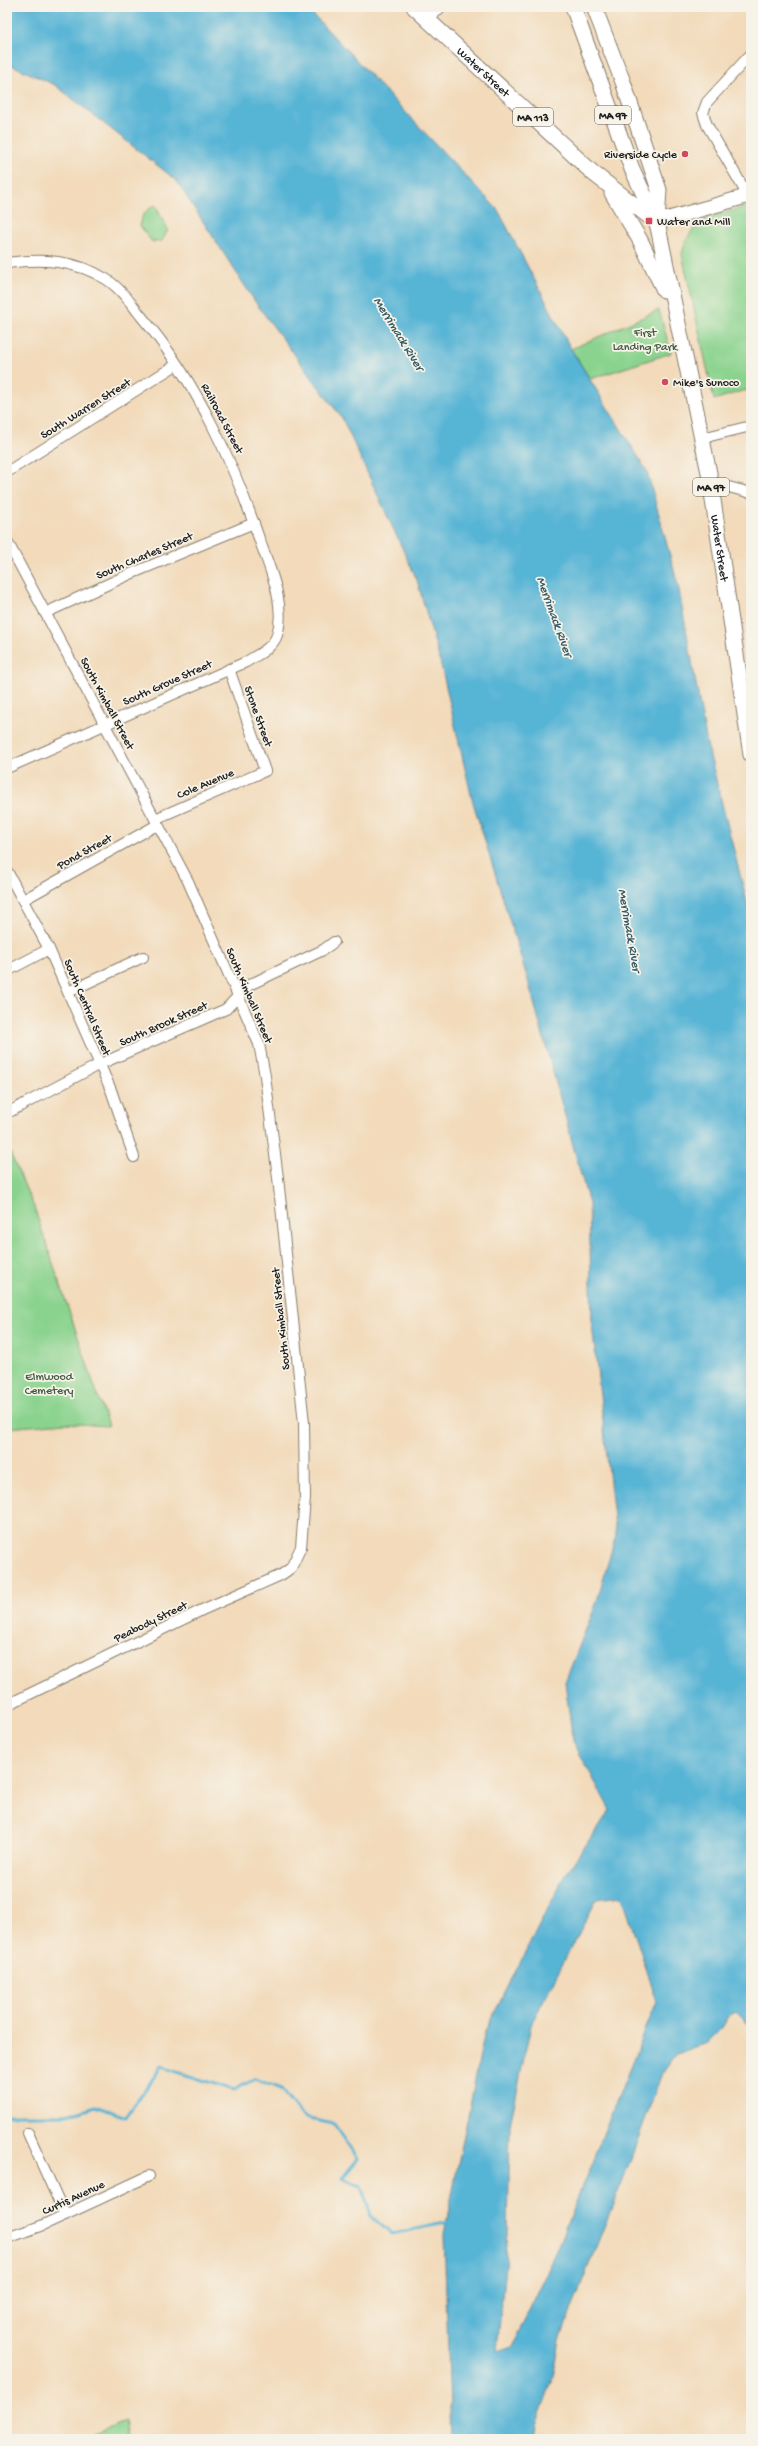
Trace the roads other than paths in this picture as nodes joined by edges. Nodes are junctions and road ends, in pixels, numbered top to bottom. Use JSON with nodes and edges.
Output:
{"nodes":[{"id":1,"x":414,"y":7,"type":"edge"},
{"id":2,"x":442,"y":7,"type":"edge"},
{"id":3,"x":573,"y":7,"type":"edge"},
{"id":4,"x":594,"y":7,"type":"edge"},
{"id":5,"x":428,"y":20,"type":"junction"},
{"id":6,"x":751,"y":54,"type":"edge"},
{"id":7,"x":608,"y":185,"type":"junction"},
{"id":8,"x":750,"y":195,"type":"edge"},
{"id":9,"x":657,"y":222,"type":"junction"},
{"id":10,"x":7,"y":263,"type":"edge"},
{"id":11,"x":677,"y":319,"type":"junction"},
{"id":12,"x":176,"y":365,"type":"junction"},
{"id":13,"x":751,"y":426,"type":"edge"},
{"id":14,"x":702,"y":438,"type":"junction"},
{"id":15,"x":7,"y":472,"type":"edge"},
{"id":16,"x":710,"y":482,"type":"junction"},
{"id":17,"x":751,"y":493,"type":"edge"},
{"id":18,"x":254,"y":522,"type":"junction"},
{"id":19,"x":7,"y":541,"type":"edge"},
{"id":20,"x":11,"y":556,"type":"edge"},
{"id":21,"x":45,"y":613,"type":"junction"},
{"id":22,"x":270,"y":646,"type":"joint"},
{"id":23,"x":229,"y":669,"type":"junction"},
{"id":24,"x":104,"y":724,"type":"junction"},
{"id":25,"x":751,"y":754,"type":"edge"},
{"id":26,"x":7,"y":768,"type":"edge"},
{"id":27,"x":265,"y":771,"type":"joint"},
{"id":28,"x":156,"y":822,"type":"junction"},
{"id":29,"x":7,"y":871,"type":"edge"},
{"id":30,"x":23,"y":900,"type":"junction"},
{"id":31,"x":334,"y":942,"type":"dead end"},
{"id":32,"x":49,"y":949,"type":"junction"},
{"id":33,"x":143,"y":957,"type":"dead end"},
{"id":34,"x":7,"y":971,"type":"edge"},
{"id":35,"x":68,"y":992,"type":"junction"},
{"id":36,"x":238,"y":996,"type":"junction"},
{"id":37,"x":98,"y":1065,"type":"junction"},
{"id":38,"x":9,"y":1112,"type":"dead end"},
{"id":39,"x":134,"y":1157,"type":"dead end"},
{"id":40,"x":298,"y":1554,"type":"joint"},
{"id":41,"x":7,"y":1705,"type":"edge"},
{"id":42,"x":28,"y":2133,"type":"dead end"},
{"id":43,"x":149,"y":2176,"type":"dead end"},
{"id":44,"x":65,"y":2215,"type":"junction"},
{"id":45,"x":7,"y":2238,"type":"edge"}],
"edges":[{"from":1,"to":5,"type":"main road","name":"Water Street","number":"MA 113"},
{"from":2,"to":5,"type":"street"},
{"from":3,"to":9,"type":"main road","number":"MA 97"},
{"from":4,"to":9,"type":"main road","number":"MA 97"},
{"from":5,"to":7,"type":"main road","name":"Water Street","number":"MA 113"},
{"from":6,"to":8,"type":"street"},
{"from":7,"to":9,"type":"main road","name":"Water Street","number":"MA 113"},
{"from":7,"to":11,"type":"main road","name":"Water Street"},
{"from":8,"to":9,"type":"main road"},
{"from":9,"to":11,"type":"main road","name":"Water Street","number":"MA 97"},
{"from":10,"to":12,"type":"street","name":"Railroad Street"},
{"from":11,"to":14,"type":"main road","name":"Water Street","number":"MA 97"},
{"from":12,"to":15,"type":"street","name":"South Warren Street"},
{"from":12,"to":18,"type":"street","name":"Railroad Street"},
{"from":13,"to":14,"type":"street"},
{"from":14,"to":16,"type":"main road","name":"Water Street","number":"MA 97"},
{"from":16,"to":17,"type":"street"},
{"from":16,"to":25,"type":"main road","name":"Water Street","number":"MA 97"},
{"from":18,"to":21,"type":"street","name":"South Charles Street"},
{"from":18,"to":22,"type":"street","name":"Railroad Street"},
{"from":19,"to":20,"type":"street","name":"South Kimball Street"},
{"from":20,"to":21,"type":"street","name":"South Kimball Street"},
{"from":21,"to":24,"type":"street","name":"South Kimball Street"},
{"from":22,"to":23,"type":"street","name":"South Grove Street"},
{"from":23,"to":24,"type":"street","name":"South Grove Street"},
{"from":23,"to":27,"type":"street","name":"Stone Street"},
{"from":24,"to":26,"type":"street","name":"South Grove Street"},
{"from":24,"to":28,"type":"street","name":"South Kimball Street"},
{"from":27,"to":28,"type":"street","name":"Cole Avenue"},
{"from":28,"to":30,"type":"street","name":"Pond Street"},
{"from":28,"to":36,"type":"street","name":"South Kimball Street"},
{"from":29,"to":30,"type":"street","name":"South Central Street"},
{"from":30,"to":32,"type":"street","name":"South Central Street"},
{"from":31,"to":36,"type":"street","name":"South Brook Street"},
{"from":32,"to":34,"type":"street"},
{"from":32,"to":35,"type":"street","name":"South Central Street"},
{"from":33,"to":35,"type":"street"},
{"from":35,"to":37,"type":"street","name":"South Central Street"},
{"from":36,"to":37,"type":"street","name":"South Brook Street"},
{"from":36,"to":40,"type":"street","name":"South Kimball Street"},
{"from":37,"to":38,"type":"street","name":"South Brook Street"},
{"from":37,"to":39,"type":"street","name":"South Central Street"},
{"from":40,"to":41,"type":"street","name":"Peabody Street"},
{"from":42,"to":44,"type":"street"},
{"from":43,"to":44,"type":"street","name":"Curtis Avenue"},
{"from":44,"to":45,"type":"street","name":"Curtis Avenue"}]}
